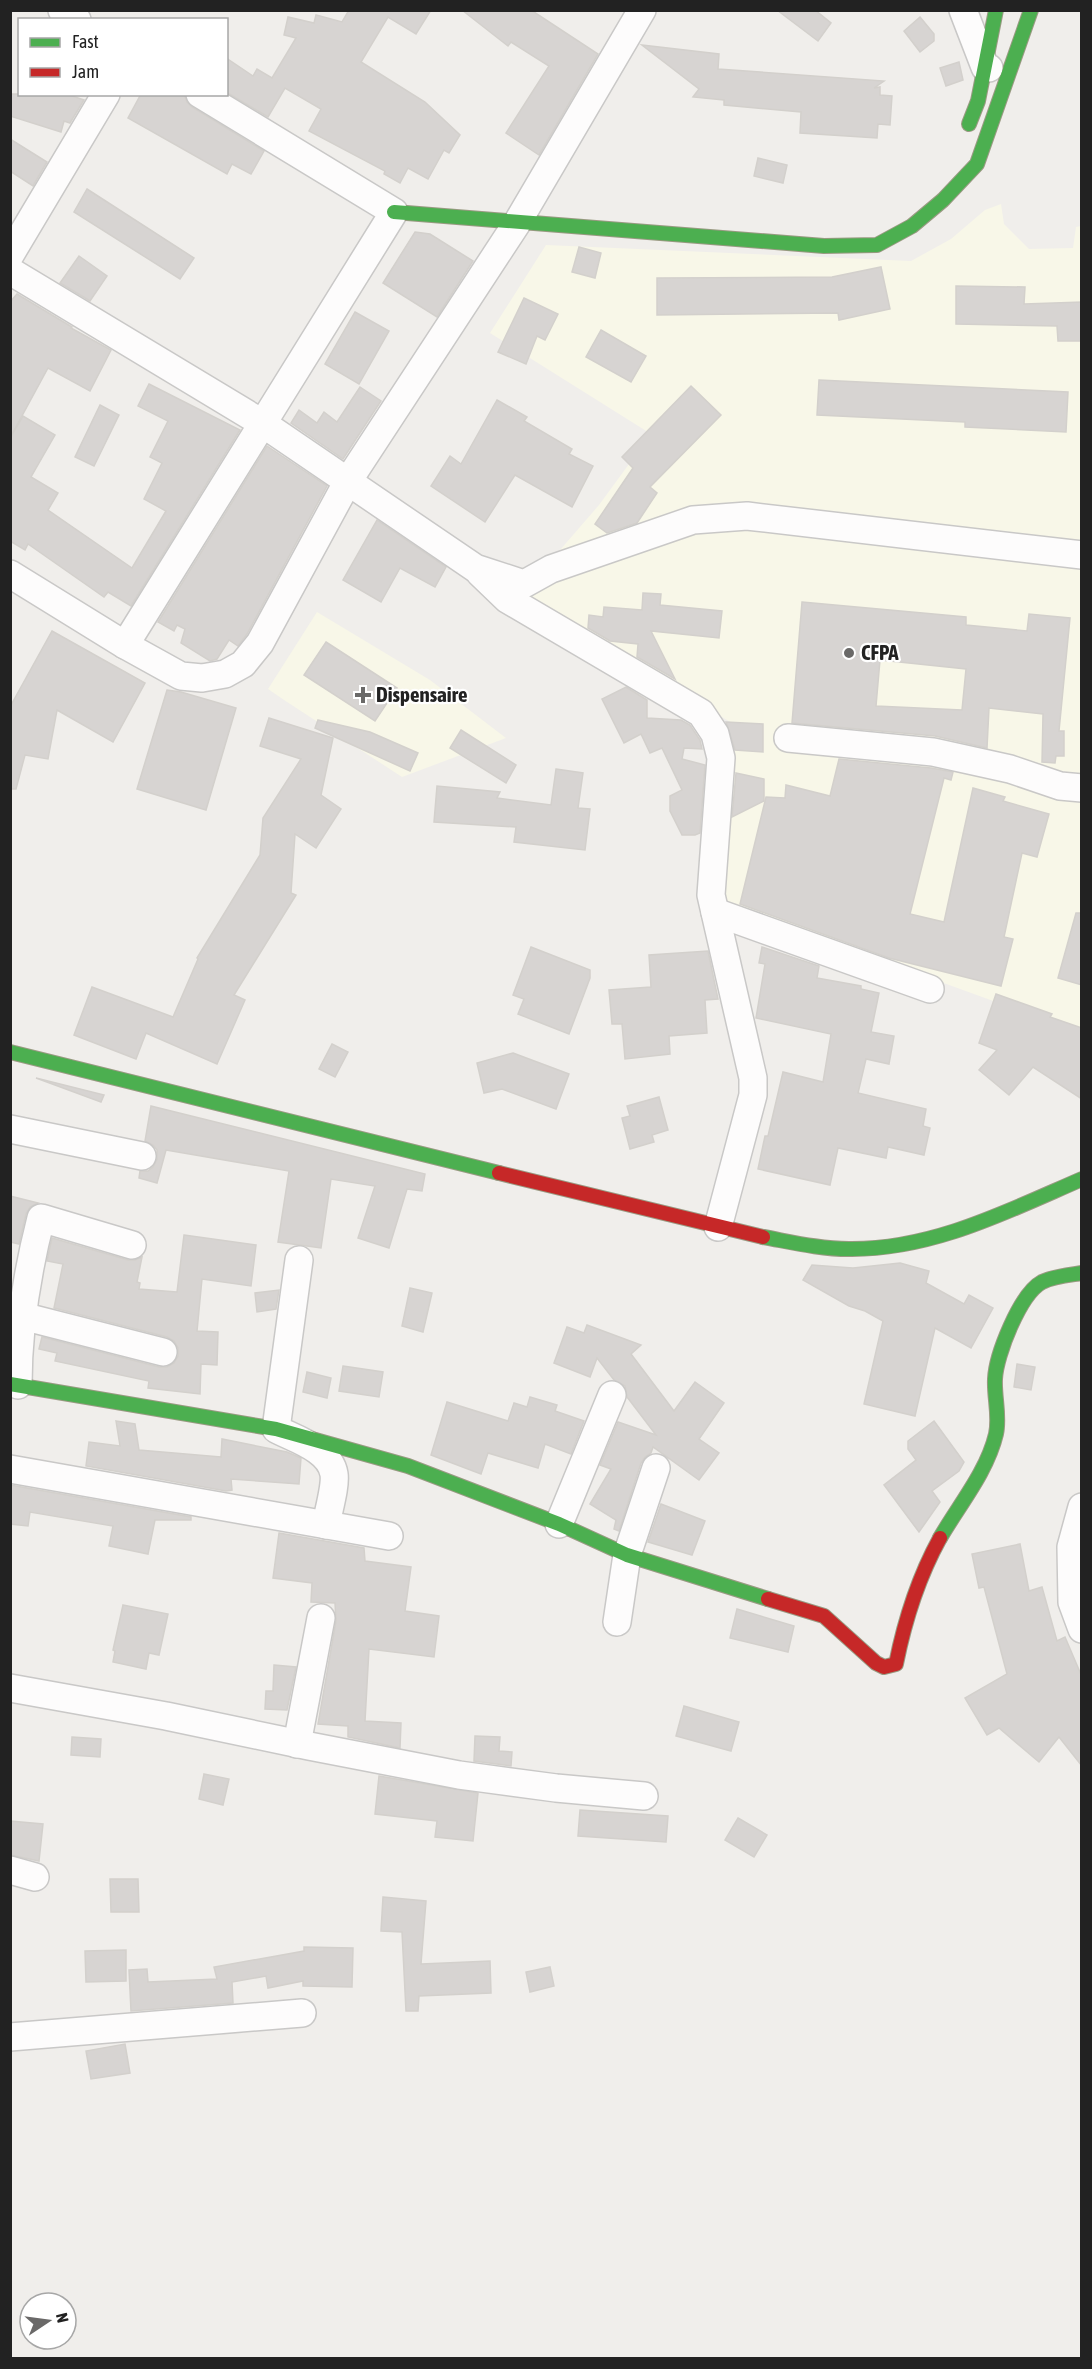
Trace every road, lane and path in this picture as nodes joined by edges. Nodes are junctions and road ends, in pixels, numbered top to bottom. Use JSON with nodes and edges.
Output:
{"nodes":[{"id":1,"x":642,"y":10,"type":"edge"},
{"id":2,"x":963,"y":10,"type":"edge"},
{"id":3,"x":996,"y":10,"type":"edge"},
{"id":4,"x":1031,"y":10,"type":"edge"},
{"id":5,"x":997,"y":70,"type":"junction"},
{"id":6,"x":105,"y":96,"type":"edge"},
{"id":7,"x":203,"y":96,"type":"edge"},
{"id":8,"x":963,"y":141,"type":"dead end"},
{"id":9,"x":952,"y":171,"type":"dead end"},
{"id":10,"x":394,"y":212,"type":"junction"},
{"id":11,"x":517,"y":224,"type":"junction"},
{"id":12,"x":824,"y":246,"type":"junction"},
{"id":13,"x":10,"y":255,"type":"edge"},
{"id":14,"x":10,"y":271,"type":"edge"},
{"id":15,"x":262,"y":423,"type":"junction"},
{"id":16,"x":348,"y":481,"type":"junction"},
{"id":17,"x":1082,"y":555,"type":"edge"},
{"id":18,"x":475,"y":568,"type":"junction"},
{"id":19,"x":10,"y":574,"type":"edge"},
{"id":20,"x":124,"y":645,"type":"junction"},
{"id":21,"x":788,"y":738,"type":"dead end"},
{"id":22,"x":1082,"y":788,"type":"edge"},
{"id":23,"x":715,"y":912,"type":"junction"},
{"id":24,"x":930,"y":989,"type":"dead end"},
{"id":25,"x":10,"y":1052,"type":"edge"},
{"id":26,"x":10,"y":1129,"type":"edge"},
{"id":27,"x":142,"y":1156,"type":"dead end"},
{"id":28,"x":1082,"y":1179,"type":"edge"},
{"id":29,"x":718,"y":1227,"type":"junction"},
{"id":30,"x":132,"y":1245,"type":"dead end"},
{"id":31,"x":299,"y":1260,"type":"dead end"},
{"id":32,"x":1082,"y":1273,"type":"edge"},
{"id":33,"x":22,"y":1316,"type":"junction"},
{"id":34,"x":163,"y":1352,"type":"dead end"},
{"id":35,"x":14,"y":1384,"type":"edge"},
{"id":36,"x":612,"y":1395,"type":"dead end"},
{"id":37,"x":276,"y":1429,"type":"junction"},
{"id":38,"x":656,"y":1468,"type":"dead end"},
{"id":39,"x":10,"y":1469,"type":"edge"},
{"id":40,"x":1082,"y":1507,"type":"edge"},
{"id":41,"x":559,"y":1524,"type":"junction"},
{"id":42,"x":326,"y":1525,"type":"junction"},
{"id":43,"x":388,"y":1536,"type":"dead end"},
{"id":44,"x":627,"y":1555,"type":"junction"},
{"id":45,"x":321,"y":1618,"type":"dead end"},
{"id":46,"x":617,"y":1622,"type":"dead end"},
{"id":47,"x":1082,"y":1629,"type":"edge"},
{"id":48,"x":10,"y":1688,"type":"edge"},
{"id":49,"x":297,"y":1744,"type":"junction"},
{"id":50,"x":644,"y":1796,"type":"dead end"},
{"id":51,"x":302,"y":2013,"type":"dead end"},
{"id":52,"x":10,"y":2037,"type":"edge"}],
"edges":[{"from":1,"to":11,"type":"street"},
{"from":2,"to":5,"type":"street"},
{"from":3,"to":5,"type":"street"},
{"from":4,"to":5,"type":"street"},
{"from":5,"to":8,"type":"street"},
{"from":5,"to":12,"type":"street"},
{"from":6,"to":13,"type":"street"},
{"from":7,"to":10,"type":"street"},
{"from":9,"to":12,"type":"street"},
{"from":10,"to":11,"type":"street"},
{"from":10,"to":15,"type":"street"},
{"from":11,"to":12,"type":"street"},
{"from":11,"to":16,"type":"street"},
{"from":14,"to":15,"type":"street"},
{"from":15,"to":16,"type":"street"},
{"from":15,"to":20,"type":"street"},
{"from":16,"to":18,"type":"street"},
{"from":16,"to":20,"type":"street"},
{"from":17,"to":18,"type":"street"},
{"from":18,"to":23,"type":"street"},
{"from":19,"to":20,"type":"street"},
{"from":21,"to":22,"type":"street"},
{"from":23,"to":24,"type":"street"},
{"from":23,"to":29,"type":"street"},
{"from":25,"to":29,"type":"street"},
{"from":26,"to":27,"type":"street"},
{"from":28,"to":29,"type":"street"},
{"from":30,"to":33,"type":"street"},
{"from":31,"to":37,"type":"street"},
{"from":32,"to":44,"type":"street"},
{"from":33,"to":34,"type":"street"},
{"from":33,"to":35,"type":"street"},
{"from":35,"to":37,"type":"street"},
{"from":36,"to":41,"type":"street"},
{"from":37,"to":41,"type":"street"},
{"from":37,"to":42,"type":"street"},
{"from":38,"to":44,"type":"street"},
{"from":39,"to":42,"type":"street"},
{"from":40,"to":47,"type":"street"},
{"from":41,"to":44,"type":"street"},
{"from":42,"to":43,"type":"street"},
{"from":44,"to":46,"type":"street"},
{"from":45,"to":49,"type":"street"},
{"from":48,"to":49,"type":"street"},
{"from":49,"to":50,"type":"street"},
{"from":51,"to":52,"type":"street"}]}
